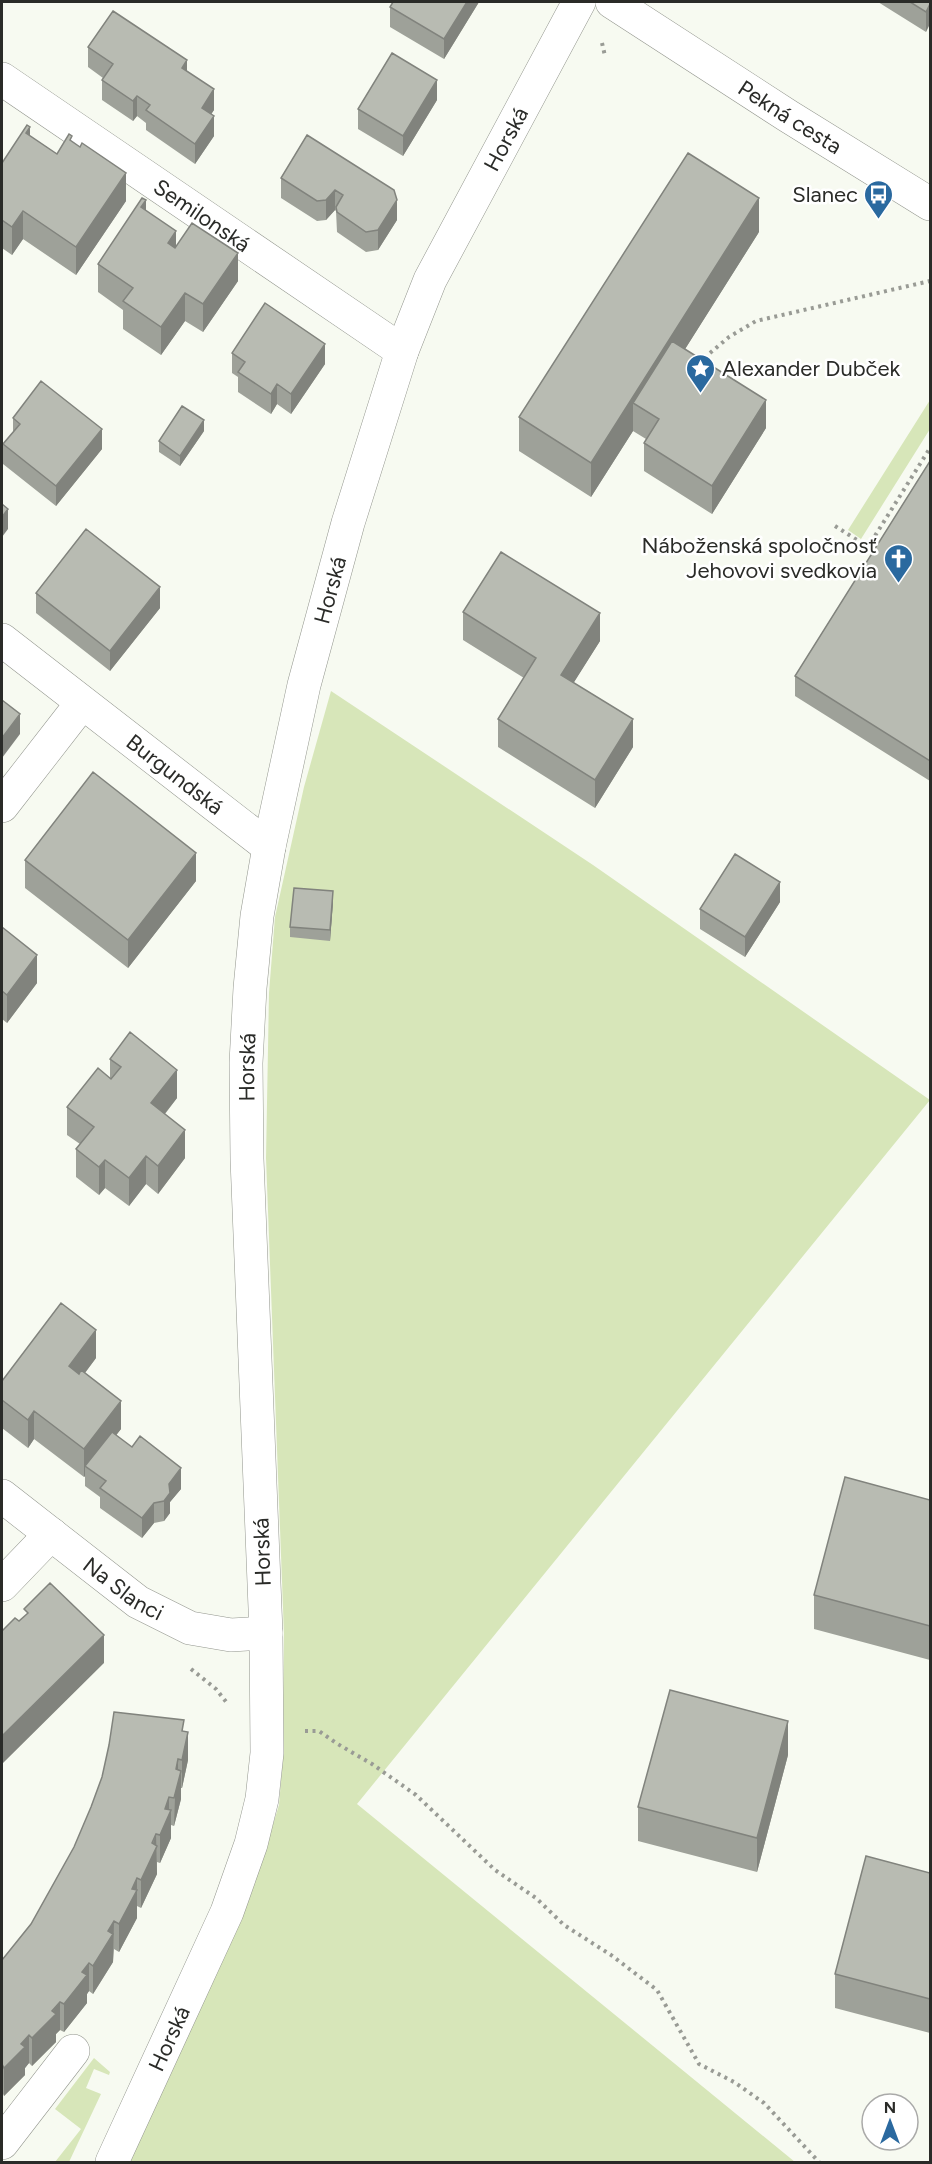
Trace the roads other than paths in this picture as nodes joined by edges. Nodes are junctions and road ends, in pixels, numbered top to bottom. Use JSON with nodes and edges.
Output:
{"nodes":[{"id":1,"x":579,"y":2,"type":"edge"},
{"id":2,"x":612,"y":2,"type":"edge"},
{"id":3,"x":651,"y":14,"type":"edge"},
{"id":4,"x":2,"y":79,"type":"edge"},
{"id":5,"x":930,"y":204,"type":"edge"},
{"id":6,"x":402,"y":351,"type":"junction"},
{"id":7,"x":2,"y":640,"type":"edge"},
{"id":8,"x":82,"y":703,"type":"junction"},
{"id":9,"x":2,"y":806,"type":"edge"},
{"id":10,"x":268,"y":847,"type":"junction"},
{"id":11,"x":2,"y":1496,"type":"edge"},
{"id":12,"x":51,"y":1534,"type":"junction"},
{"id":13,"x":2,"y":1585,"type":"edge"},
{"id":14,"x":266,"y":1633,"type":"junction"},
{"id":15,"x":73,"y":2051,"type":"dead end"},
{"id":16,"x":2,"y":2143,"type":"edge"},
{"id":17,"x":112,"y":2163,"type":"edge"}],
"edges":[{"from":1,"to":6,"type":"street","name":"Horská"},
{"from":2,"to":3,"type":"street","name":"Pekná cesta"},
{"from":3,"to":5,"type":"street","name":"Pekná cesta"},
{"from":4,"to":6,"type":"street","name":"Semilonská"},
{"from":6,"to":10,"type":"street","name":"Horská"},
{"from":7,"to":8,"type":"street","name":"Burgundská"},
{"from":8,"to":9,"type":"street"},
{"from":8,"to":10,"type":"street","name":"Burgundská"},
{"from":10,"to":14,"type":"street","name":"Horská"},
{"from":11,"to":12,"type":"street","name":"Na Slanci"},
{"from":12,"to":13,"type":"street"},
{"from":12,"to":14,"type":"street","name":"Na Slanci"},
{"from":14,"to":17,"type":"street","name":"Horská"},
{"from":15,"to":16,"type":"street"}]}
